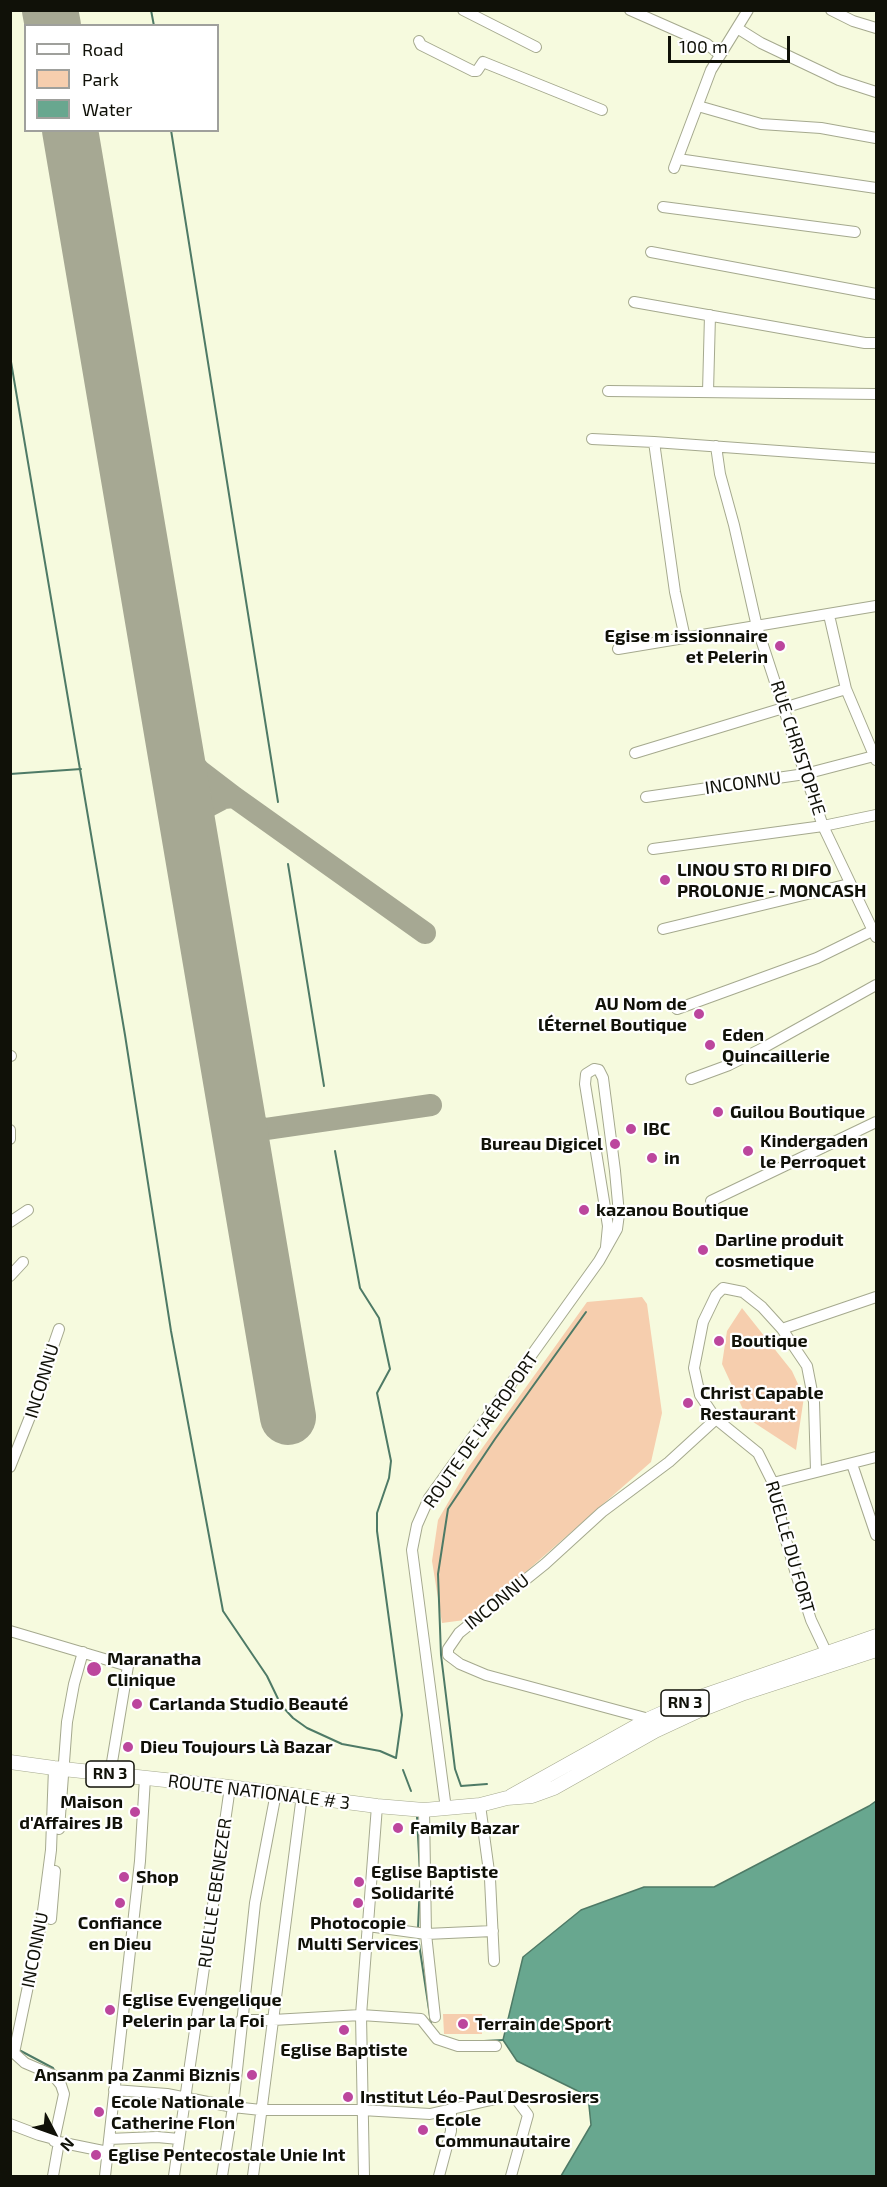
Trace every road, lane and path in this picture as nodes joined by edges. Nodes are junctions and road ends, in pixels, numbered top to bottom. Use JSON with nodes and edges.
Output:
{"nodes":[{"id":1,"x":463,"y":10,"type":"edge"},
{"id":2,"x":630,"y":10,"type":"edge"},
{"id":3,"x":748,"y":10,"type":"edge"},
{"id":4,"x":831,"y":10,"type":"edge"},
{"id":5,"x":737,"y":28,"type":"junction"},
{"id":6,"x":876,"y":28,"type":"edge"},
{"id":7,"x":419,"y":41,"type":"dead end"},
{"id":8,"x":536,"y":47,"type":"dead end"},
{"id":9,"x":720,"y":55,"type":"junction"},
{"id":10,"x":876,"y":92,"type":"edge"},
{"id":11,"x":698,"y":106,"type":"junction"},
{"id":12,"x":602,"y":110,"type":"dead end"},
{"id":13,"x":876,"y":138,"type":"edge"},
{"id":14,"x":876,"y":188,"type":"edge"},
{"id":15,"x":663,"y":207,"type":"dead end"},
{"id":16,"x":855,"y":232,"type":"dead end"},
{"id":17,"x":651,"y":252,"type":"dead end"},
{"id":18,"x":876,"y":294,"type":"edge"},
{"id":19,"x":634,"y":302,"type":"dead end"},
{"id":20,"x":710,"y":315,"type":"junction"},
{"id":21,"x":876,"y":344,"type":"edge"},
{"id":22,"x":608,"y":391,"type":"dead end"},
{"id":23,"x":708,"y":392,"type":"junction"},
{"id":24,"x":876,"y":394,"type":"edge"},
{"id":25,"x":592,"y":439,"type":"dead end"},
{"id":26,"x":654,"y":442,"type":"junction"},
{"id":27,"x":716,"y":446,"type":"junction"},
{"id":28,"x":876,"y":458,"type":"edge"},
{"id":29,"x":874,"y":606,"type":"edge"},
{"id":30,"x":829,"y":615,"type":"junction"},
{"id":31,"x":757,"y":627,"type":"junction"},
{"id":32,"x":685,"y":638,"type":"junction"},
{"id":33,"x":618,"y":649,"type":"dead end"},
{"id":34,"x":846,"y":689,"type":"junction"},
{"id":35,"x":785,"y":709,"type":"junction"},
{"id":36,"x":635,"y":753,"type":"dead end"},
{"id":37,"x":875,"y":759,"type":"edge"},
{"id":38,"x":805,"y":774,"type":"junction"},
{"id":39,"x":646,"y":797,"type":"dead end"},
{"id":40,"x":876,"y":814,"type":"edge"},
{"id":41,"x":823,"y":826,"type":"junction"},
{"id":42,"x":653,"y":849,"type":"dead end"},
{"id":43,"x":849,"y":884,"type":"junction"},
{"id":44,"x":663,"y":929,"type":"dead end"},
{"id":45,"x":876,"y":933,"type":"edge"},
{"id":46,"x":876,"y":985,"type":"edge"},
{"id":47,"x":677,"y":1009,"type":"dead end"},
{"id":48,"x":691,"y":1079,"type":"dead end"},
{"id":49,"x":876,"y":1122,"type":"edge"},
{"id":50,"x":10,"y":1130,"type":"edge"},
{"id":51,"x":10,"y":1139,"type":"edge"},
{"id":52,"x":711,"y":1201,"type":"dead end"},
{"id":53,"x":28,"y":1210,"type":"dead end"},
{"id":54,"x":10,"y":1222,"type":"edge"},
{"id":55,"x":606,"y":1247,"type":"junction"},
{"id":56,"x":23,"y":1262,"type":"dead end"},
{"id":57,"x":10,"y":1276,"type":"edge"},
{"id":58,"x":876,"y":1297,"type":"edge"},
{"id":59,"x":59,"y":1329,"type":"dead end"},
{"id":60,"x":782,"y":1329,"type":"junction"},
{"id":61,"x":717,"y":1419,"type":"junction"},
{"id":62,"x":876,"y":1457,"type":"edge"},
{"id":63,"x":852,"y":1464,"type":"junction"},
{"id":64,"x":10,"y":1467,"type":"edge"},
{"id":65,"x":816,"y":1471,"type":"junction"},
{"id":66,"x":773,"y":1483,"type":"junction"},
{"id":67,"x":876,"y":1535,"type":"edge"},
{"id":68,"x":10,"y":1631,"type":"edge"},
{"id":69,"x":876,"y":1636,"type":"edge"},
{"id":70,"x":876,"y":1650,"type":"edge"},
{"id":71,"x":83,"y":1652,"type":"junction"},
{"id":72,"x":829,"y":1658,"type":"junction"},
{"id":73,"x":649,"y":1719,"type":"junction"},
{"id":74,"x":10,"y":1762,"type":"edge"},
{"id":75,"x":59,"y":1768,"type":"junction"},
{"id":76,"x":110,"y":1773,"type":"junction"},
{"id":77,"x":145,"y":1778,"type":"junction"},
{"id":78,"x":230,"y":1787,"type":"junction"},
{"id":79,"x":276,"y":1793,"type":"junction"},
{"id":80,"x":302,"y":1796,"type":"junction"},
{"id":81,"x":507,"y":1798,"type":"junction"},
{"id":82,"x":480,"y":1805,"type":"junction"},
{"id":83,"x":376,"y":1806,"type":"junction"},
{"id":84,"x":446,"y":1809,"type":"junction"},
{"id":85,"x":424,"y":1810,"type":"junction"},
{"id":86,"x":51,"y":1919,"type":"dead end"},
{"id":87,"x":368,"y":1926,"type":"junction"},
{"id":88,"x":493,"y":1931,"type":"junction"},
{"id":89,"x":421,"y":1932,"type":"junction"},
{"id":90,"x":494,"y":1960,"type":"dead end"},
{"id":91,"x":361,"y":2015,"type":"junction"},
{"id":92,"x":435,"y":2017,"type":"dead end"},
{"id":93,"x":241,"y":2020,"type":"junction"},
{"id":94,"x":273,"y":2020,"type":"junction"},
{"id":95,"x":496,"y":2046,"type":"dead end"},
{"id":96,"x":114,"y":2090,"type":"junction"},
{"id":97,"x":186,"y":2098,"type":"junction"},
{"id":98,"x":233,"y":2107,"type":"junction"},
{"id":99,"x":451,"y":2109,"type":"junction"},
{"id":100,"x":261,"y":2110,"type":"junction"},
{"id":101,"x":362,"y":2110,"type":"junction"},
{"id":102,"x":10,"y":2124,"type":"edge"},
{"id":103,"x":109,"y":2139,"type":"junction"},
{"id":104,"x":179,"y":2139,"type":"junction"},
{"id":105,"x":57,"y":2141,"type":"junction"},
{"id":106,"x":108,"y":2152,"type":"junction"},
{"id":107,"x":53,"y":2176,"type":"edge"},
{"id":108,"x":105,"y":2176,"type":"edge"},
{"id":109,"x":174,"y":2176,"type":"edge"},
{"id":110,"x":222,"y":2176,"type":"edge"},
{"id":111,"x":253,"y":2176,"type":"edge"},
{"id":112,"x":364,"y":2176,"type":"edge"},
{"id":113,"x":439,"y":2176,"type":"edge"},
{"id":114,"x":511,"y":2176,"type":"edge"}],
"edges":[{"from":1,"to":8,"type":"street"},
{"from":2,"to":9,"type":"street"},
{"from":3,"to":5,"type":"street"},
{"from":4,"to":6,"type":"street"},
{"from":5,"to":9,"type":"street"},
{"from":5,"to":10,"type":"street"},
{"from":7,"to":12,"type":"street"},
{"from":9,"to":11,"type":"street"},
{"from":11,"to":13,"type":"street"},
{"from":11,"to":14,"type":"street"},
{"from":15,"to":16,"type":"street"},
{"from":17,"to":18,"type":"street"},
{"from":19,"to":20,"type":"street"},
{"from":20,"to":21,"type":"street"},
{"from":20,"to":23,"type":"street"},
{"from":22,"to":23,"type":"street"},
{"from":23,"to":24,"type":"street"},
{"from":25,"to":26,"type":"street"},
{"from":26,"to":27,"type":"street"},
{"from":26,"to":32,"type":"street"},
{"from":27,"to":28,"type":"street"},
{"from":27,"to":31,"type":"street","name":"RUE CHRISTOPHE"},
{"from":29,"to":30,"type":"street"},
{"from":30,"to":31,"type":"street"},
{"from":30,"to":34,"type":"street","name":"INCONNU"},
{"from":31,"to":32,"type":"street"},
{"from":31,"to":35,"type":"street","name":"RUE CHRISTOPHE"},
{"from":32,"to":33,"type":"street"},
{"from":34,"to":35,"type":"street"},
{"from":34,"to":37,"type":"street","name":"INCONNU"},
{"from":35,"to":36,"type":"street"},
{"from":35,"to":38,"type":"street","name":"RUE CHRISTOPHE"},
{"from":37,"to":38,"type":"street","name":"INCONNU"},
{"from":38,"to":39,"type":"street","name":"INCONNU"},
{"from":38,"to":41,"type":"street","name":"RUE CHRISTOPHE"},
{"from":40,"to":41,"type":"street"},
{"from":41,"to":42,"type":"street"},
{"from":41,"to":43,"type":"street","name":"RUE CHRISTOPHE"},
{"from":43,"to":44,"type":"street"},
{"from":43,"to":45,"type":"street","name":"RUE CHRISTOPHE"},
{"from":45,"to":47,"type":"street"},
{"from":46,"to":48,"type":"street"},
{"from":49,"to":52,"type":"street"},
{"from":50,"to":51,"type":"street"},
{"from":53,"to":54,"type":"street"},
{"from":55,"to":55,"type":"street","name":"ROUTE DE L'AÉROPORT"},
{"from":55,"to":84,"type":"street","name":"ROUTE DE L'AÉROPORT"},
{"from":56,"to":57,"type":"street"},
{"from":58,"to":60,"type":"street"},
{"from":59,"to":64,"type":"street","name":"INCONNU"},
{"from":60,"to":61,"type":"street","name":"RUELLE DU FORT"},
{"from":60,"to":65,"type":"street","name":"RUELLE DU FORT"},
{"from":61,"to":66,"type":"street","name":"RUELLE DU FORT"},
{"from":61,"to":73,"type":"street","name":"INCONNU"},
{"from":62,"to":63,"type":"street"},
{"from":63,"to":65,"type":"street"},
{"from":63,"to":67,"type":"street"},
{"from":65,"to":66,"type":"street"},
{"from":66,"to":72,"type":"street","name":"RUELLE DU FORT"},
{"from":68,"to":71,"type":"street"},
{"from":69,"to":72,"type":"main road","name":"ROUTE NATIONALE # 3","number":"RN 3"},
{"from":70,"to":72,"type":"main road","name":"ROUTE NATIONALE # 3","number":"RN 3"},
{"from":71,"to":75,"type":"street"},
{"from":71,"to":76,"type":"street"},
{"from":72,"to":73,"type":"main road","name":"ROUTE NATIONALE # 3","number":"RN 3"},
{"from":72,"to":81,"type":"main road","name":"ROUTE NATIONALE # 3","number":"RN 3"},
{"from":73,"to":81,"type":"main road","name":"ROUTE NATIONALE # 3","number":"RN 3"},
{"from":74,"to":75,"type":"main road","name":"ROUTE NATIONALE # 3","number":"RN 3"},
{"from":75,"to":76,"type":"main road","name":"ROUTE NATIONALE # 3","number":"RN 3"},
{"from":75,"to":86,"type":"street","name":"INCONNU"},
{"from":75,"to":105,"type":"street","name":"INCONNU"},
{"from":76,"to":77,"type":"main road","name":"ROUTE NATIONALE # 3","number":"RN 3"},
{"from":77,"to":78,"type":"main road","name":"ROUTE NATIONALE # 3","number":"RN 3"},
{"from":77,"to":96,"type":"street"},
{"from":78,"to":79,"type":"main road","name":"ROUTE NATIONALE # 3","number":"RN 3"},
{"from":78,"to":97,"type":"street","name":"RUELLE EBENEZER"},
{"from":79,"to":80,"type":"main road","name":"ROUTE NATIONALE # 3","number":"RN 3"},
{"from":79,"to":93,"type":"street"},
{"from":80,"to":83,"type":"main road","name":"ROUTE NATIONALE # 3","number":"RN 3"},
{"from":80,"to":94,"type":"street"},
{"from":81,"to":82,"type":"main road","name":"ROUTE NATIONALE # 3","number":"RN 3"},
{"from":82,"to":84,"type":"main road","name":"ROUTE NATIONALE # 3","number":"RN 3"},
{"from":82,"to":88,"type":"street"},
{"from":83,"to":85,"type":"main road","name":"ROUTE NATIONALE # 3","number":"RN 3"},
{"from":83,"to":87,"type":"street"},
{"from":84,"to":85,"type":"main road","name":"ROUTE NATIONALE # 3","number":"RN 3"},
{"from":85,"to":89,"type":"street"},
{"from":87,"to":89,"type":"street"},
{"from":87,"to":91,"type":"street"},
{"from":88,"to":89,"type":"street"},
{"from":88,"to":90,"type":"street"},
{"from":89,"to":92,"type":"street"},
{"from":91,"to":94,"type":"street"},
{"from":91,"to":95,"type":"street"},
{"from":91,"to":101,"type":"street"},
{"from":93,"to":94,"type":"street"},
{"from":93,"to":98,"type":"street"},
{"from":94,"to":100,"type":"street"},
{"from":96,"to":97,"type":"street"},
{"from":96,"to":103,"type":"street"},
{"from":97,"to":98,"type":"street"},
{"from":97,"to":104,"type":"street","name":"RUELLE EBENEZER"},
{"from":98,"to":100,"type":"street"},
{"from":98,"to":110,"type":"street"},
{"from":99,"to":101,"type":"street"},
{"from":99,"to":113,"type":"street"},
{"from":99,"to":114,"type":"street"},
{"from":100,"to":101,"type":"street"},
{"from":100,"to":111,"type":"street"},
{"from":101,"to":112,"type":"street"},
{"from":102,"to":105,"type":"street"},
{"from":103,"to":104,"type":"street"},
{"from":103,"to":106,"type":"street"},
{"from":104,"to":109,"type":"street","name":"RUELLE EBENEZER"},
{"from":105,"to":106,"type":"street"},
{"from":105,"to":107,"type":"street"},
{"from":106,"to":108,"type":"street"}]}
